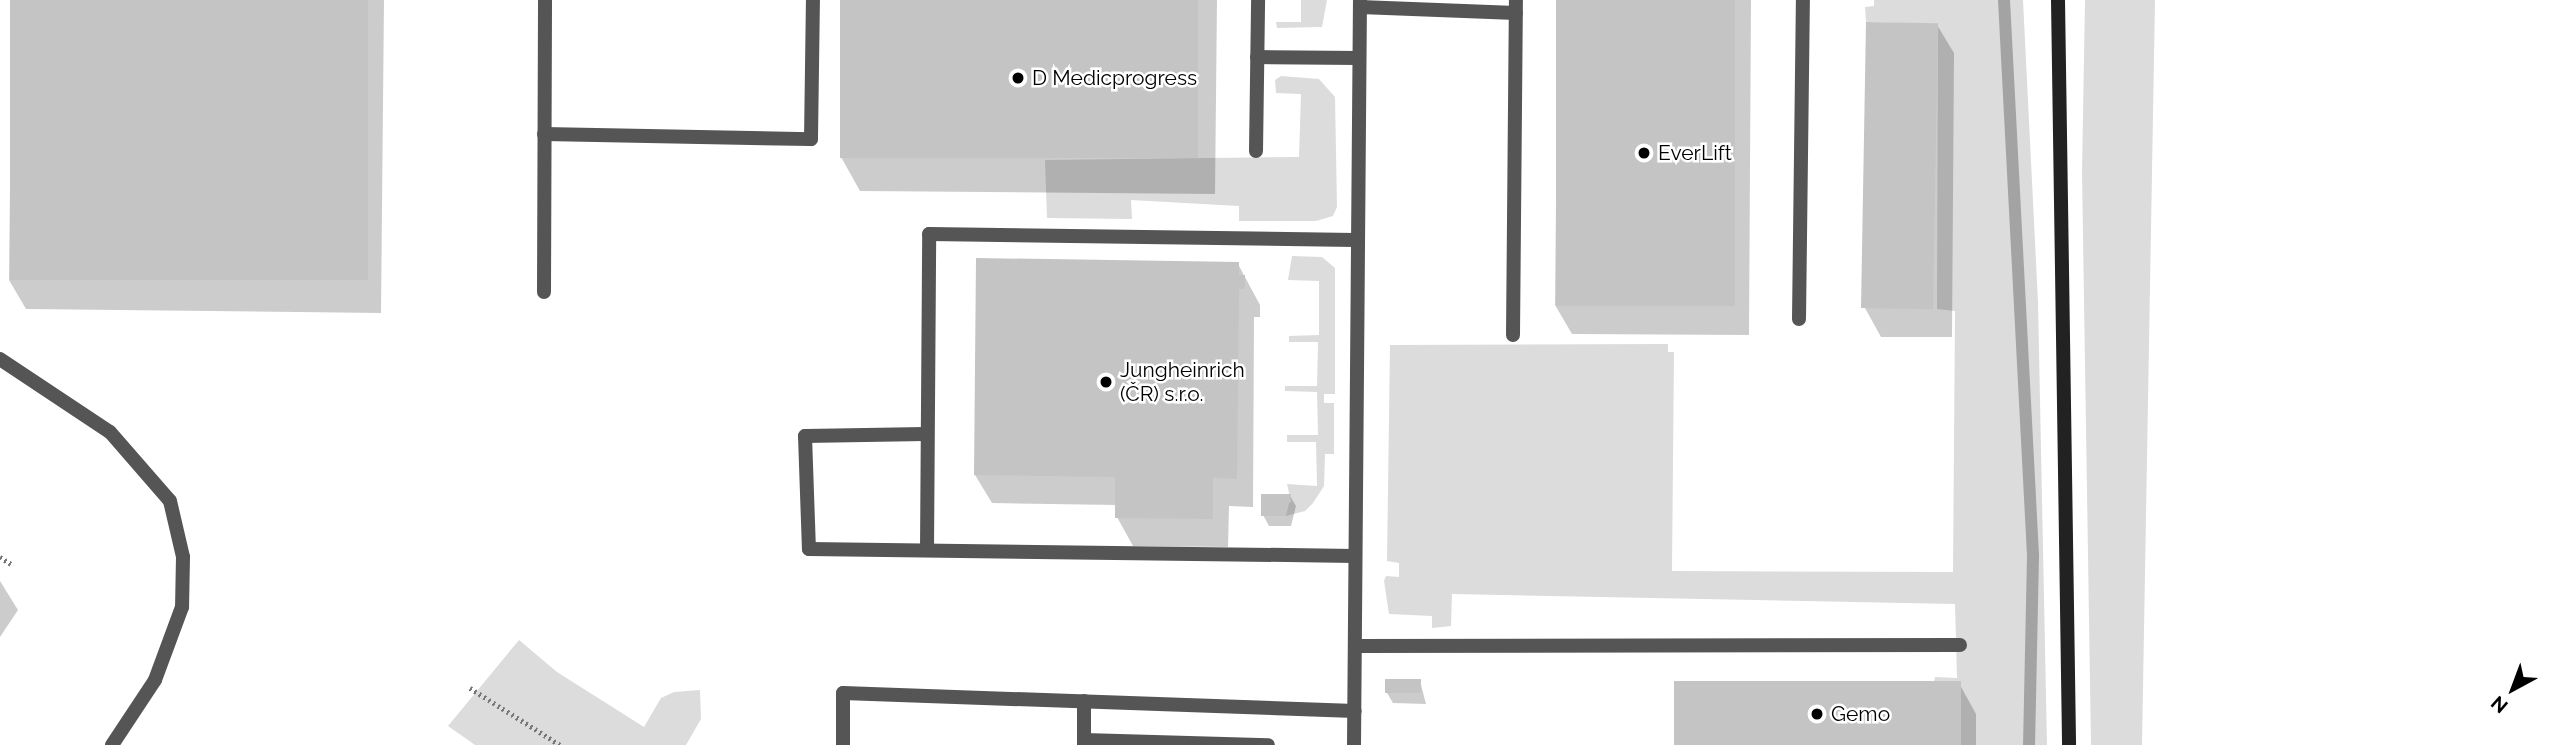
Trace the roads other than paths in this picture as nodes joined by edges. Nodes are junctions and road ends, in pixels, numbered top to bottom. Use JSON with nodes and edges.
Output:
{"nodes":[{"id":1,"x":545,"y":0,"type":"edge"},
{"id":2,"x":813,"y":0,"type":"edge"},
{"id":3,"x":1258,"y":0,"type":"edge"},
{"id":4,"x":1803,"y":0,"type":"edge"},
{"id":5,"x":2057,"y":0,"type":"edge"},
{"id":6,"x":1360,"y":4,"type":"edge"},
{"id":7,"x":1516,"y":6,"type":"edge"},
{"id":8,"x":1257,"y":57,"type":"junction"},
{"id":9,"x":1359,"y":58,"type":"junction"},
{"id":10,"x":544,"y":134,"type":"junction"},
{"id":11,"x":1256,"y":151,"type":"dead end"},
{"id":12,"x":1356,"y":240,"type":"junction"},
{"id":13,"x":544,"y":292,"type":"dead end"},
{"id":14,"x":1799,"y":319,"type":"dead end"},
{"id":15,"x":1513,"y":335,"type":"dead end"},
{"id":16,"x":0,"y":359,"type":"edge"},
{"id":17,"x":925,"y":434,"type":"junction"},
{"id":18,"x":927,"y":550,"type":"junction"},
{"id":19,"x":1355,"y":556,"type":"junction"},
{"id":20,"x":1960,"y":645,"type":"dead end"},
{"id":21,"x":1356,"y":646,"type":"junction"},
{"id":22,"x":1084,"y":701,"type":"junction"},
{"id":23,"x":1355,"y":711,"type":"junction"},
{"id":24,"x":1084,"y":742,"type":"edge"},
{"id":25,"x":113,"y":745,"type":"edge"},
{"id":26,"x":844,"y":745,"type":"edge"},
{"id":27,"x":1268,"y":745,"type":"edge"},
{"id":28,"x":1354,"y":745,"type":"edge"},
{"id":29,"x":2069,"y":745,"type":"edge"}],
"edges":[{"from":1,"to":10,"type":"lane"},
{"from":2,"to":10,"type":"lane"},
{"from":3,"to":8,"type":"lane"},
{"from":4,"to":14,"type":"lane"},
{"from":5,"to":29,"type":"main road"},
{"from":6,"to":7,"type":"lane"},
{"from":6,"to":9,"type":"lane"},
{"from":7,"to":15,"type":"lane"},
{"from":8,"to":9,"type":"lane"},
{"from":8,"to":11,"type":"lane"},
{"from":9,"to":12,"type":"lane"},
{"from":10,"to":13,"type":"lane"},
{"from":12,"to":17,"type":"lane"},
{"from":12,"to":19,"type":"lane"},
{"from":16,"to":25,"type":"lane"},
{"from":17,"to":18,"type":"lane"},
{"from":17,"to":18,"type":"lane"},
{"from":18,"to":19,"type":"lane"},
{"from":19,"to":21,"type":"lane"},
{"from":20,"to":21,"type":"lane"},
{"from":21,"to":23,"type":"lane"},
{"from":22,"to":23,"type":"lane"},
{"from":22,"to":24,"type":"lane"},
{"from":22,"to":26,"type":"lane"},
{"from":23,"to":28,"type":"lane"},
{"from":24,"to":27,"type":"lane"}]}
